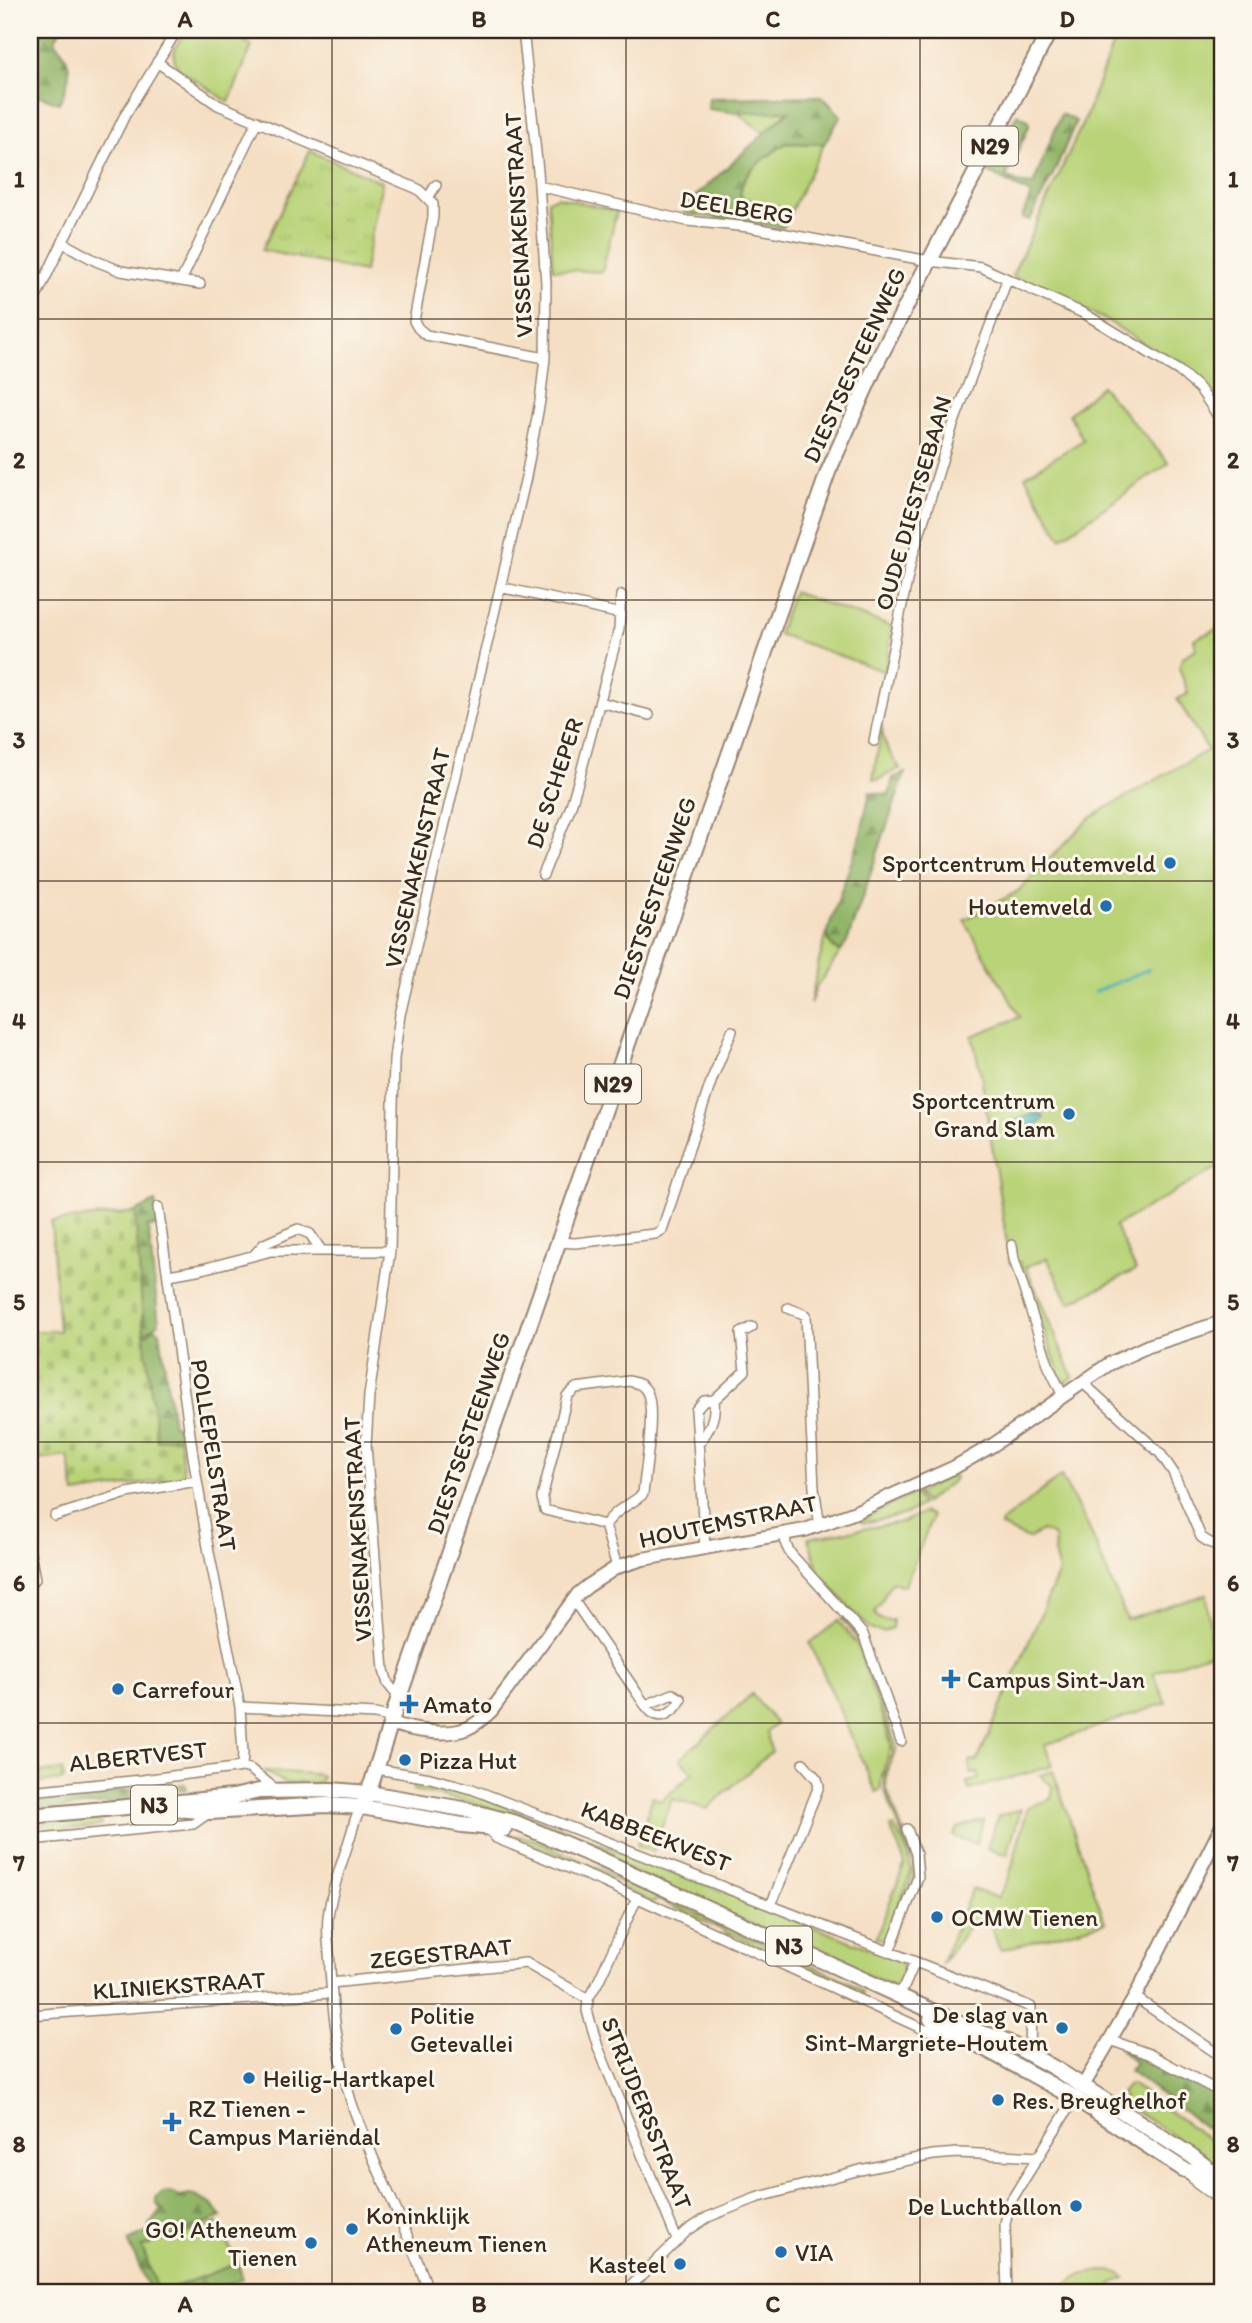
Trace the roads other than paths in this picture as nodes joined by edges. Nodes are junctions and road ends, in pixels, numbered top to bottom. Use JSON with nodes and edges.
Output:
{"nodes":[{"id":1,"x":177,"y":30,"type":"edge"},
{"id":2,"x":523,"y":30,"type":"edge"},
{"id":3,"x":1051,"y":30,"type":"edge"},
{"id":4,"x":157,"y":62,"type":"junction"},
{"id":5,"x":257,"y":121,"type":"junction"},
{"id":6,"x":436,"y":185,"type":"dead end"},
{"id":7,"x":539,"y":186,"type":"junction"},
{"id":8,"x":428,"y":198,"type":"junction"},
{"id":9,"x":63,"y":243,"type":"junction"},
{"id":10,"x":929,"y":261,"type":"junction"},
{"id":11,"x":1007,"y":280,"type":"junction"},
{"id":12,"x":181,"y":281,"type":"junction"},
{"id":13,"x":200,"y":284,"type":"dead end"},
{"id":14,"x":30,"y":309,"type":"edge"},
{"id":15,"x":545,"y":358,"type":"junction"},
{"id":16,"x":1222,"y":422,"type":"edge"},
{"id":17,"x":500,"y":587,"type":"junction"},
{"id":18,"x":621,"y":596,"type":"dead end"},
{"id":19,"x":621,"y":614,"type":"junction"},
{"id":20,"x":600,"y":702,"type":"junction"},
{"id":21,"x":649,"y":715,"type":"dead end"},
{"id":22,"x":874,"y":741,"type":"dead end"},
{"id":23,"x":543,"y":875,"type":"dead end"},
{"id":24,"x":732,"y":1031,"type":"dead end"},
{"id":25,"x":158,"y":1207,"type":"dead end"},
{"id":26,"x":558,"y":1242,"type":"junction"},
{"id":27,"x":1012,"y":1245,"type":"dead end"},
{"id":28,"x":321,"y":1250,"type":"junction"},
{"id":29,"x":390,"y":1251,"type":"junction"},
{"id":30,"x":254,"y":1255,"type":"junction"},
{"id":31,"x":169,"y":1275,"type":"junction"},
{"id":32,"x":788,"y":1308,"type":"dead end"},
{"id":33,"x":1222,"y":1322,"type":"edge"},
{"id":34,"x":752,"y":1327,"type":"dead end"},
{"id":35,"x":1082,"y":1382,"type":"junction"},
{"id":36,"x":1063,"y":1396,"type":"junction"},
{"id":37,"x":714,"y":1400,"type":"junction"},
{"id":38,"x":698,"y":1444,"type":"junction"},
{"id":39,"x":197,"y":1481,"type":"junction"},
{"id":40,"x":55,"y":1516,"type":"dead end"},
{"id":41,"x":605,"y":1525,"type":"junction"},
{"id":42,"x":820,"y":1526,"type":"junction"},
{"id":43,"x":785,"y":1534,"type":"junction"},
{"id":44,"x":1222,"y":1543,"type":"edge"},
{"id":45,"x":705,"y":1548,"type":"junction"},
{"id":46,"x":30,"y":1553,"type":"edge"},
{"id":47,"x":617,"y":1567,"type":"junction"},
{"id":48,"x":30,"y":1583,"type":"edge"},
{"id":49,"x":574,"y":1601,"type":"junction"},
{"id":50,"x":399,"y":1697,"type":"junction"},
{"id":51,"x":646,"y":1706,"type":"dead end"},
{"id":52,"x":240,"y":1707,"type":"junction"},
{"id":53,"x":392,"y":1721,"type":"junction"},
{"id":54,"x":901,"y":1741,"type":"dead end"},
{"id":55,"x":803,"y":1762,"type":"dead end"},
{"id":56,"x":246,"y":1768,"type":"junction"},
{"id":57,"x":377,"y":1769,"type":"junction"},
{"id":58,"x":30,"y":1791,"type":"edge"},
{"id":59,"x":278,"y":1791,"type":"junction"},
{"id":60,"x":365,"y":1800,"type":"junction"},
{"id":61,"x":211,"y":1812,"type":"junction"},
{"id":62,"x":30,"y":1816,"type":"edge"},
{"id":63,"x":30,"y":1822,"type":"edge"},
{"id":64,"x":486,"y":1826,"type":"junction"},
{"id":65,"x":1222,"y":1826,"type":"edge"},
{"id":66,"x":906,"y":1829,"type":"dead end"},
{"id":67,"x":30,"y":1840,"type":"edge"},
{"id":68,"x":637,"y":1898,"type":"junction"},
{"id":69,"x":771,"y":1905,"type":"junction"},
{"id":70,"x":890,"y":1952,"type":"junction"},
{"id":71,"x":915,"y":1962,"type":"junction"},
{"id":72,"x":331,"y":1988,"type":"junction"},
{"id":73,"x":896,"y":1994,"type":"junction"},
{"id":74,"x":1135,"y":1997,"type":"junction"},
{"id":75,"x":588,"y":1999,"type":"junction"},
{"id":76,"x":30,"y":2015,"type":"edge"},
{"id":77,"x":947,"y":2029,"type":"junction"},
{"id":78,"x":1110,"y":2040,"type":"junction"},
{"id":79,"x":1030,"y":2055,"type":"junction"},
{"id":80,"x":1222,"y":2057,"type":"edge"},
{"id":81,"x":1079,"y":2092,"type":"junction"},
{"id":82,"x":1222,"y":2093,"type":"edge"},
{"id":83,"x":1039,"y":2157,"type":"junction"},
{"id":84,"x":1189,"y":2172,"type":"junction"},
{"id":85,"x":1222,"y":2179,"type":"edge"},
{"id":86,"x":1222,"y":2189,"type":"edge"},
{"id":87,"x":1222,"y":2202,"type":"edge"},
{"id":88,"x":677,"y":2240,"type":"junction"},
{"id":89,"x":429,"y":2293,"type":"edge"},
{"id":90,"x":624,"y":2293,"type":"edge"},
{"id":91,"x":1007,"y":2293,"type":"edge"}],
"edges":[{"from":1,"to":4,"type":"street"},
{"from":2,"to":7,"type":"street","name":"VISSENAKENSTRAAT"},
{"from":3,"to":10,"type":"main road","name":"DIESTSESTEENWEG","number":"N29"},
{"from":4,"to":5,"type":"street"},
{"from":4,"to":9,"type":"street"},
{"from":5,"to":8,"type":"street"},
{"from":5,"to":12,"type":"street"},
{"from":6,"to":8,"type":"street"},
{"from":7,"to":10,"type":"street","name":"DEELBERG"},
{"from":7,"to":15,"type":"street","name":"VISSENAKENSTRAAT"},
{"from":8,"to":15,"type":"street"},
{"from":9,"to":12,"type":"street"},
{"from":9,"to":14,"type":"street"},
{"from":10,"to":11,"type":"street","name":"DEELBERG"},
{"from":10,"to":26,"type":"main road","name":"DIESTSESTEENWEG","number":"N29"},
{"from":11,"to":16,"type":"street","name":"DEELBERG"},
{"from":11,"to":22,"type":"street","name":"OUDE DIESTSEBAAN"},
{"from":12,"to":13,"type":"street"},
{"from":15,"to":17,"type":"street","name":"VISSENAKENSTRAAT"},
{"from":17,"to":19,"type":"street"},
{"from":17,"to":29,"type":"street","name":"VISSENAKENSTRAAT"},
{"from":18,"to":19,"type":"street","name":"DE SCHEPER"},
{"from":19,"to":20,"type":"street","name":"DE SCHEPER"},
{"from":20,"to":21,"type":"street","name":"DE SCHEPER"},
{"from":20,"to":23,"type":"street","name":"DE SCHEPER"},
{"from":24,"to":26,"type":"street"},
{"from":25,"to":31,"type":"street","name":"POLLEPELSTRAAT"},
{"from":26,"to":50,"type":"main road","name":"DIESTSESTEENWEG","number":"N29"},
{"from":27,"to":36,"type":"street"},
{"from":28,"to":29,"type":"street"},
{"from":28,"to":30,"type":"street"},
{"from":28,"to":30,"type":"street"},
{"from":29,"to":50,"type":"street","name":"VISSENAKENSTRAAT"},
{"from":30,"to":31,"type":"street"},
{"from":31,"to":39,"type":"street","name":"POLLEPELSTRAAT"},
{"from":32,"to":42,"type":"street"},
{"from":33,"to":35,"type":"street","name":"HOUTEMSTRAAT"},
{"from":34,"to":37,"type":"street"},
{"from":35,"to":36,"type":"street","name":"HOUTEMSTRAAT"},
{"from":35,"to":44,"type":"street"},
{"from":36,"to":42,"type":"street","name":"HOUTEMSTRAAT"},
{"from":37,"to":38,"type":"street"},
{"from":37,"to":38,"type":"street"},
{"from":38,"to":45,"type":"street"},
{"from":39,"to":40,"type":"street"},
{"from":39,"to":52,"type":"street","name":"POLLEPELSTRAAT"},
{"from":41,"to":41,"type":"street"},
{"from":41,"to":47,"type":"street"},
{"from":42,"to":43,"type":"street","name":"HOUTEMSTRAAT"},
{"from":43,"to":45,"type":"street","name":"HOUTEMSTRAAT"},
{"from":43,"to":54,"type":"street"},
{"from":45,"to":47,"type":"street","name":"HOUTEMSTRAAT"},
{"from":46,"to":48,"type":"street"},
{"from":47,"to":49,"type":"street","name":"HOUTEMSTRAAT"},
{"from":49,"to":51,"type":"street"},
{"from":49,"to":53,"type":"street","name":"HOUTEMSTRAAT"},
{"from":50,"to":53,"type":"main road","name":"DIESTSESTEENWEG","number":"N29"},
{"from":52,"to":53,"type":"street"},
{"from":52,"to":56,"type":"street","name":"POLLEPELSTRAAT"},
{"from":53,"to":57,"type":"main road","name":"DIESTSESTEENWEG","number":"N29"},
{"from":55,"to":69,"type":"street"},
{"from":56,"to":58,"type":"street","name":"ALBERTVEST"},
{"from":56,"to":59,"type":"street"},
{"from":57,"to":60,"type":"main road","name":"DIESTSESTEENWEG","number":"N29"},
{"from":57,"to":69,"type":"street","name":"KABBEEKVEST"},
{"from":59,"to":60,"type":"main road","name":"ALBERTVEST","number":"N3"},
{"from":59,"to":62,"type":"main road","name":"ALBERTVEST","number":"N3"},
{"from":60,"to":61,"type":"main road","number":"N3"},
{"from":60,"to":64,"type":"main road","name":"KABBEEKVEST","number":"N3"},
{"from":60,"to":72,"type":"street"},
{"from":60,"to":73,"type":"main road","name":"KABBEEKVEST","number":"N3"},
{"from":61,"to":63,"type":"main road","number":"N3"},
{"from":61,"to":67,"type":"street"},
{"from":64,"to":68,"type":"street","name":"KABBEEKVEST"},
{"from":64,"to":77,"type":"main road","name":"KABBEEKVEST","number":"N3"},
{"from":65,"to":74,"type":"street"},
{"from":66,"to":70,"type":"street"},
{"from":68,"to":75,"type":"street"},
{"from":68,"to":77,"type":"street","name":"KABBEEKVEST"},
{"from":69,"to":70,"type":"street","name":"KABBEEKVEST"},
{"from":70,"to":71,"type":"street","name":"KABBEEKVEST"},
{"from":71,"to":73,"type":"street"},
{"from":71,"to":79,"type":"street","name":"KABBEEKVEST"},
{"from":72,"to":75,"type":"street","name":"ZEGESTRAAT"},
{"from":72,"to":76,"type":"street","name":"KLINIEKSTRAAT"},
{"from":72,"to":89,"type":"street"},
{"from":73,"to":79,"type":"main road","name":"KABBEEKVEST","number":"N3"},
{"from":74,"to":78,"type":"street"},
{"from":74,"to":80,"type":"street"},
{"from":75,"to":88,"type":"street","name":"STRIJDERSSTRAAT"},
{"from":77,"to":81,"type":"main road","name":"KABBEEKVEST","number":"N3"},
{"from":78,"to":81,"type":"street"},
{"from":78,"to":82,"type":"street"},
{"from":79,"to":81,"type":"main road","name":"KABBEEKVEST","number":"N3"},
{"from":81,"to":83,"type":"street"},
{"from":81,"to":84,"type":"main road","number":"N3"},
{"from":81,"to":85,"type":"main road","number":"N3"},
{"from":83,"to":88,"type":"street"},
{"from":83,"to":91,"type":"street"},
{"from":84,"to":86,"type":"main road","number":"N3"},
{"from":84,"to":87,"type":"street"},
{"from":88,"to":90,"type":"street"}]}
